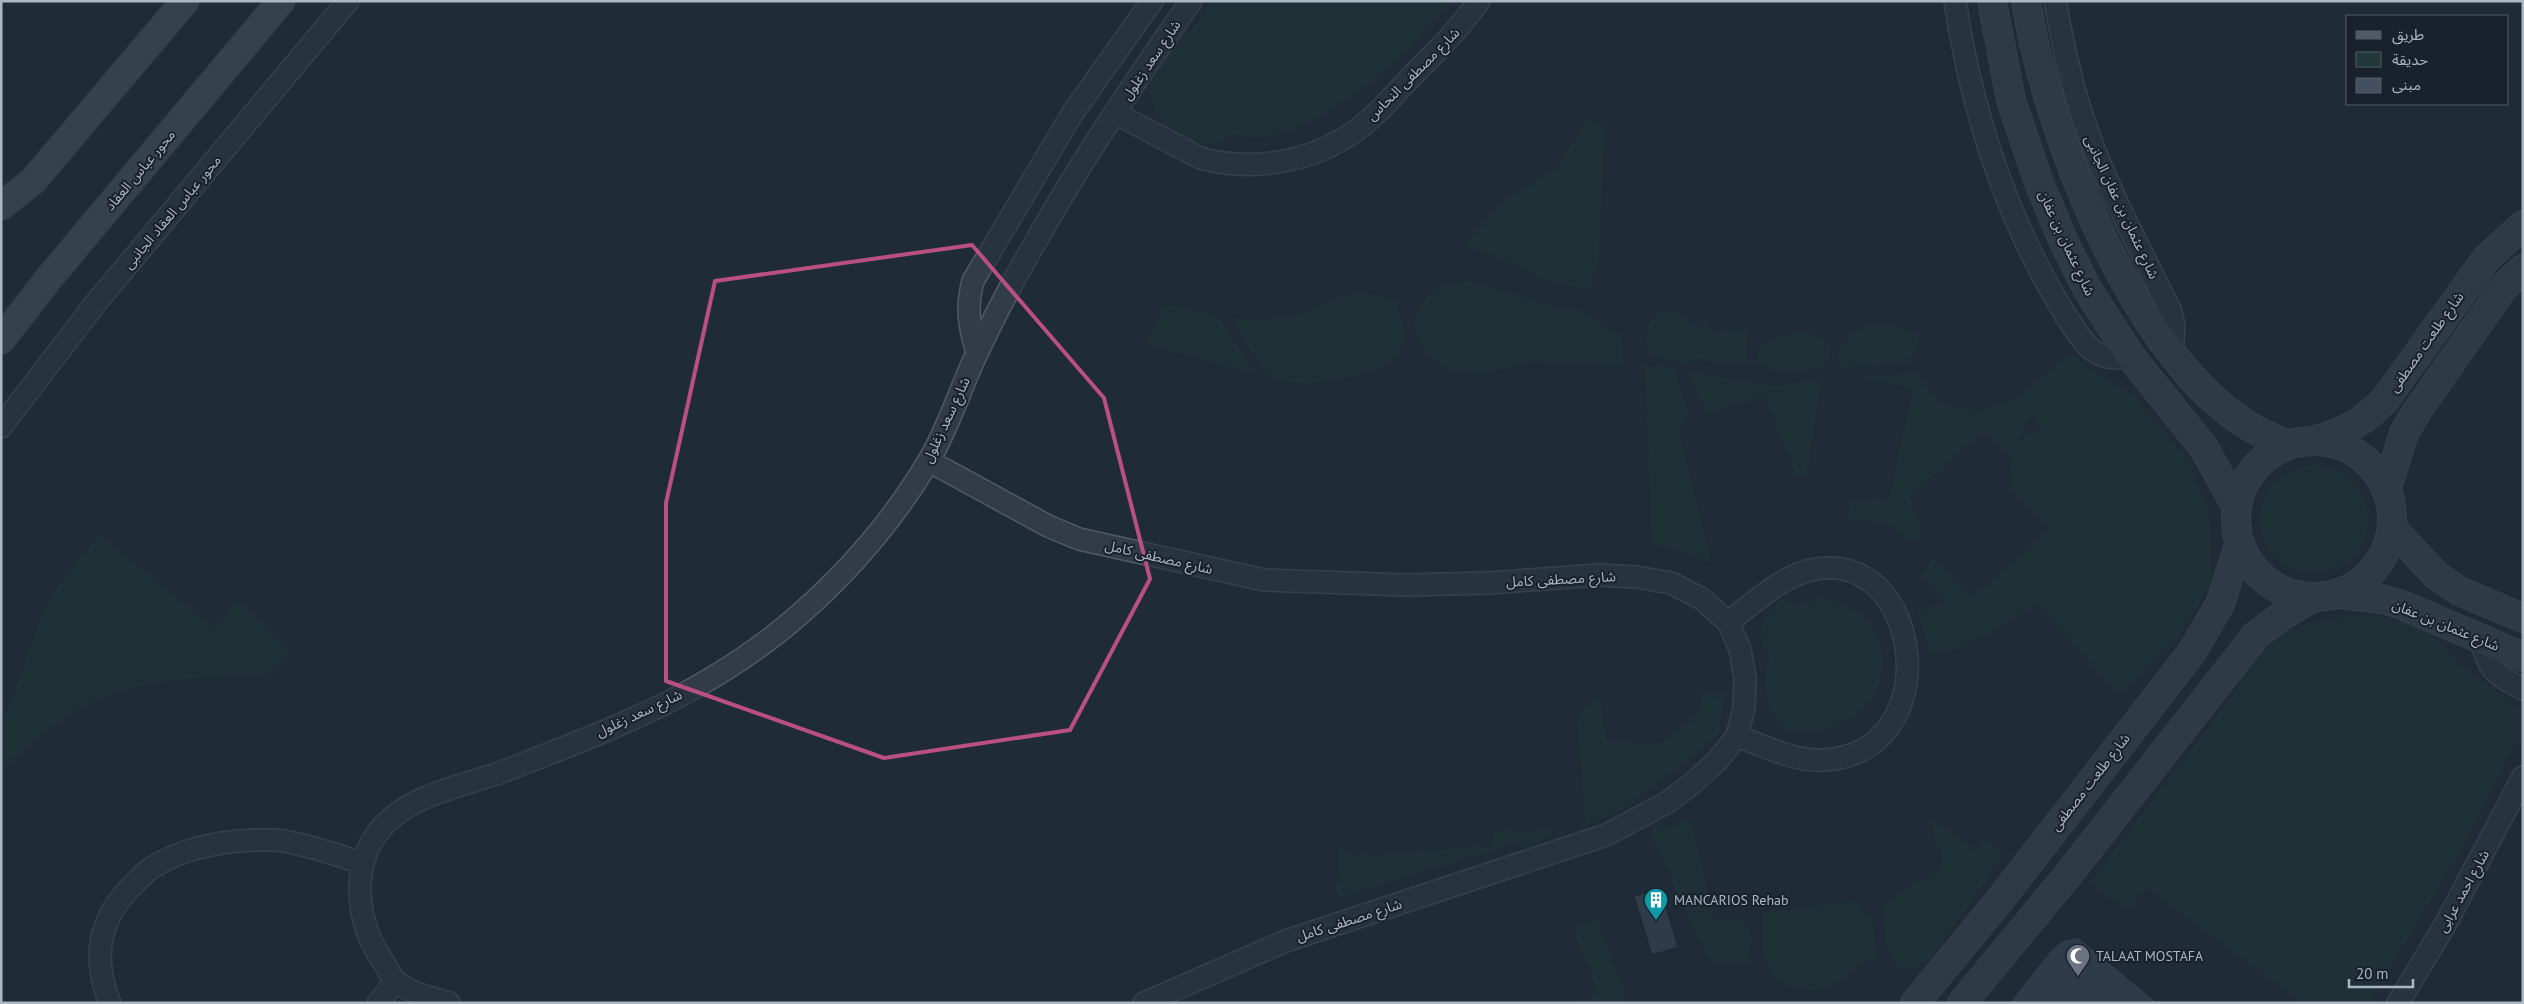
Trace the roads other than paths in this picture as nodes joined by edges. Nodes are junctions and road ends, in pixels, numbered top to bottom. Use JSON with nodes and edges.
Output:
{"nodes":[{"id":1,"x":184,"y":1,"type":"edge"},
{"id":2,"x":281,"y":1,"type":"edge"},
{"id":3,"x":1152,"y":1,"type":"edge"},
{"id":4,"x":1191,"y":1,"type":"edge"},
{"id":5,"x":1480,"y":1,"type":"edge"},
{"id":6,"x":1955,"y":1,"type":"edge"},
{"id":7,"x":1992,"y":1,"type":"edge"},
{"id":8,"x":2026,"y":1,"type":"edge"},
{"id":9,"x":2055,"y":1,"type":"edge"},
{"id":10,"x":346,"y":4,"type":"edge"},
{"id":11,"x":1115,"y":113,"type":"junction"},
{"id":12,"x":1,"y":206,"type":"edge"},
{"id":13,"x":2523,"y":225,"type":"edge"},
{"id":14,"x":2523,"y":269,"type":"edge"},
{"id":15,"x":1,"y":340,"type":"edge"},
{"id":16,"x":977,"y":352,"type":"junction"},
{"id":17,"x":2172,"y":353,"type":"junction"},
{"id":18,"x":2132,"y":357,"type":"junction"},
{"id":19,"x":1,"y":427,"type":"edge"},
{"id":20,"x":2316,"y":440,"type":"junction"},
{"id":21,"x":2288,"y":444,"type":"junction"},
{"id":22,"x":929,"y":461,"type":"junction"},
{"id":23,"x":2386,"y":488,"type":"junction"},
{"id":24,"x":2236,"y":506,"type":"junction"},
{"id":25,"x":2392,"y":528,"type":"junction"},
{"id":26,"x":2239,"y":546,"type":"junction"},
{"id":27,"x":2339,"y":594,"type":"junction"},
{"id":28,"x":2312,"y":598,"type":"junction"},
{"id":29,"x":2523,"y":618,"type":"edge"},
{"id":30,"x":1728,"y":622,"type":"junction"},
{"id":31,"x":2481,"y":639,"type":"junction"},
{"id":32,"x":2523,"y":657,"type":"edge"},
{"id":33,"x":2523,"y":689,"type":"edge"},
{"id":34,"x":1737,"y":736,"type":"junction"},
{"id":35,"x":2523,"y":777,"type":"edge"},
{"id":36,"x":363,"y":862,"type":"junction"},
{"id":37,"x":396,"y":981,"type":"junction"},
{"id":38,"x":110,"y":1003,"type":"edge"},
{"id":39,"x":378,"y":1003,"type":"edge"},
{"id":40,"x":449,"y":1003,"type":"edge"},
{"id":41,"x":1144,"y":1003,"type":"edge"},
{"id":42,"x":1915,"y":1003,"type":"edge"},
{"id":43,"x":1962,"y":1003,"type":"edge"},
{"id":44,"x":2398,"y":1003,"type":"edge"}],
"edges":[{"from":1,"to":12,"type":"main road"},
{"from":2,"to":15,"type":"main road","name":"محور عباس العقاد"},
{"from":3,"to":16,"type":"street"},
{"from":4,"to":11,"type":"street","name":"شارع سعد زغلول"},
{"from":5,"to":11,"type":"street","name":"شارع مصطفى النحاس"},
{"from":6,"to":18,"type":"street"},
{"from":7,"to":18,"type":"street","name":"شارع عثمان بن عفان"},
{"from":8,"to":17,"type":"street"},
{"from":9,"to":17,"type":"street","name":"شارع عثمان بن عفان الجانبى"},
{"from":10,"to":19,"type":"street","name":"محور عباس العقاد الجانبى"},
{"from":11,"to":16,"type":"street","name":"شارع سعد زغلول"},
{"from":13,"to":20,"type":"street","name":"شارع طلعت مصطفى"},
{"from":14,"to":23,"type":"street"},
{"from":16,"to":22,"type":"street","name":"شارع سعد زغلول"},
{"from":17,"to":21,"type":"street"},
{"from":18,"to":24,"type":"street","name":"شارع عثمان بن عفان"},
{"from":20,"to":21,"type":"street"},
{"from":20,"to":23,"type":"street"},
{"from":21,"to":24,"type":"street"},
{"from":22,"to":30,"type":"street","name":"شارع مصطفى كامل"},
{"from":22,"to":36,"type":"street","name":"شارع سعد زغلول"},
{"from":23,"to":25,"type":"street"},
{"from":24,"to":26,"type":"street"},
{"from":25,"to":27,"type":"street"},
{"from":25,"to":29,"type":"street"},
{"from":26,"to":28,"type":"street"},
{"from":26,"to":42,"type":"street","name":"شارع طلعت مصطفى"},
{"from":27,"to":28,"type":"street"},
{"from":27,"to":31,"type":"street","name":"شارع عثمان بن عفان"},
{"from":28,"to":43,"type":"street"},
{"from":30,"to":34,"type":"street","name":"شارع مصطفى كامل"},
{"from":30,"to":34,"type":"street"},
{"from":31,"to":32,"type":"street","name":"شارع عثمان بن عفان"},
{"from":31,"to":33,"type":"street"},
{"from":34,"to":41,"type":"street","name":"شارع مصطفى كامل"},
{"from":35,"to":44,"type":"street","name":"شارع احمد عرابى"},
{"from":36,"to":37,"type":"street","name":"شارع سعد زغلول"},
{"from":36,"to":38,"type":"street"},
{"from":37,"to":39,"type":"street"},
{"from":37,"to":40,"type":"street","name":"شارع سعد زغلول"}]}
